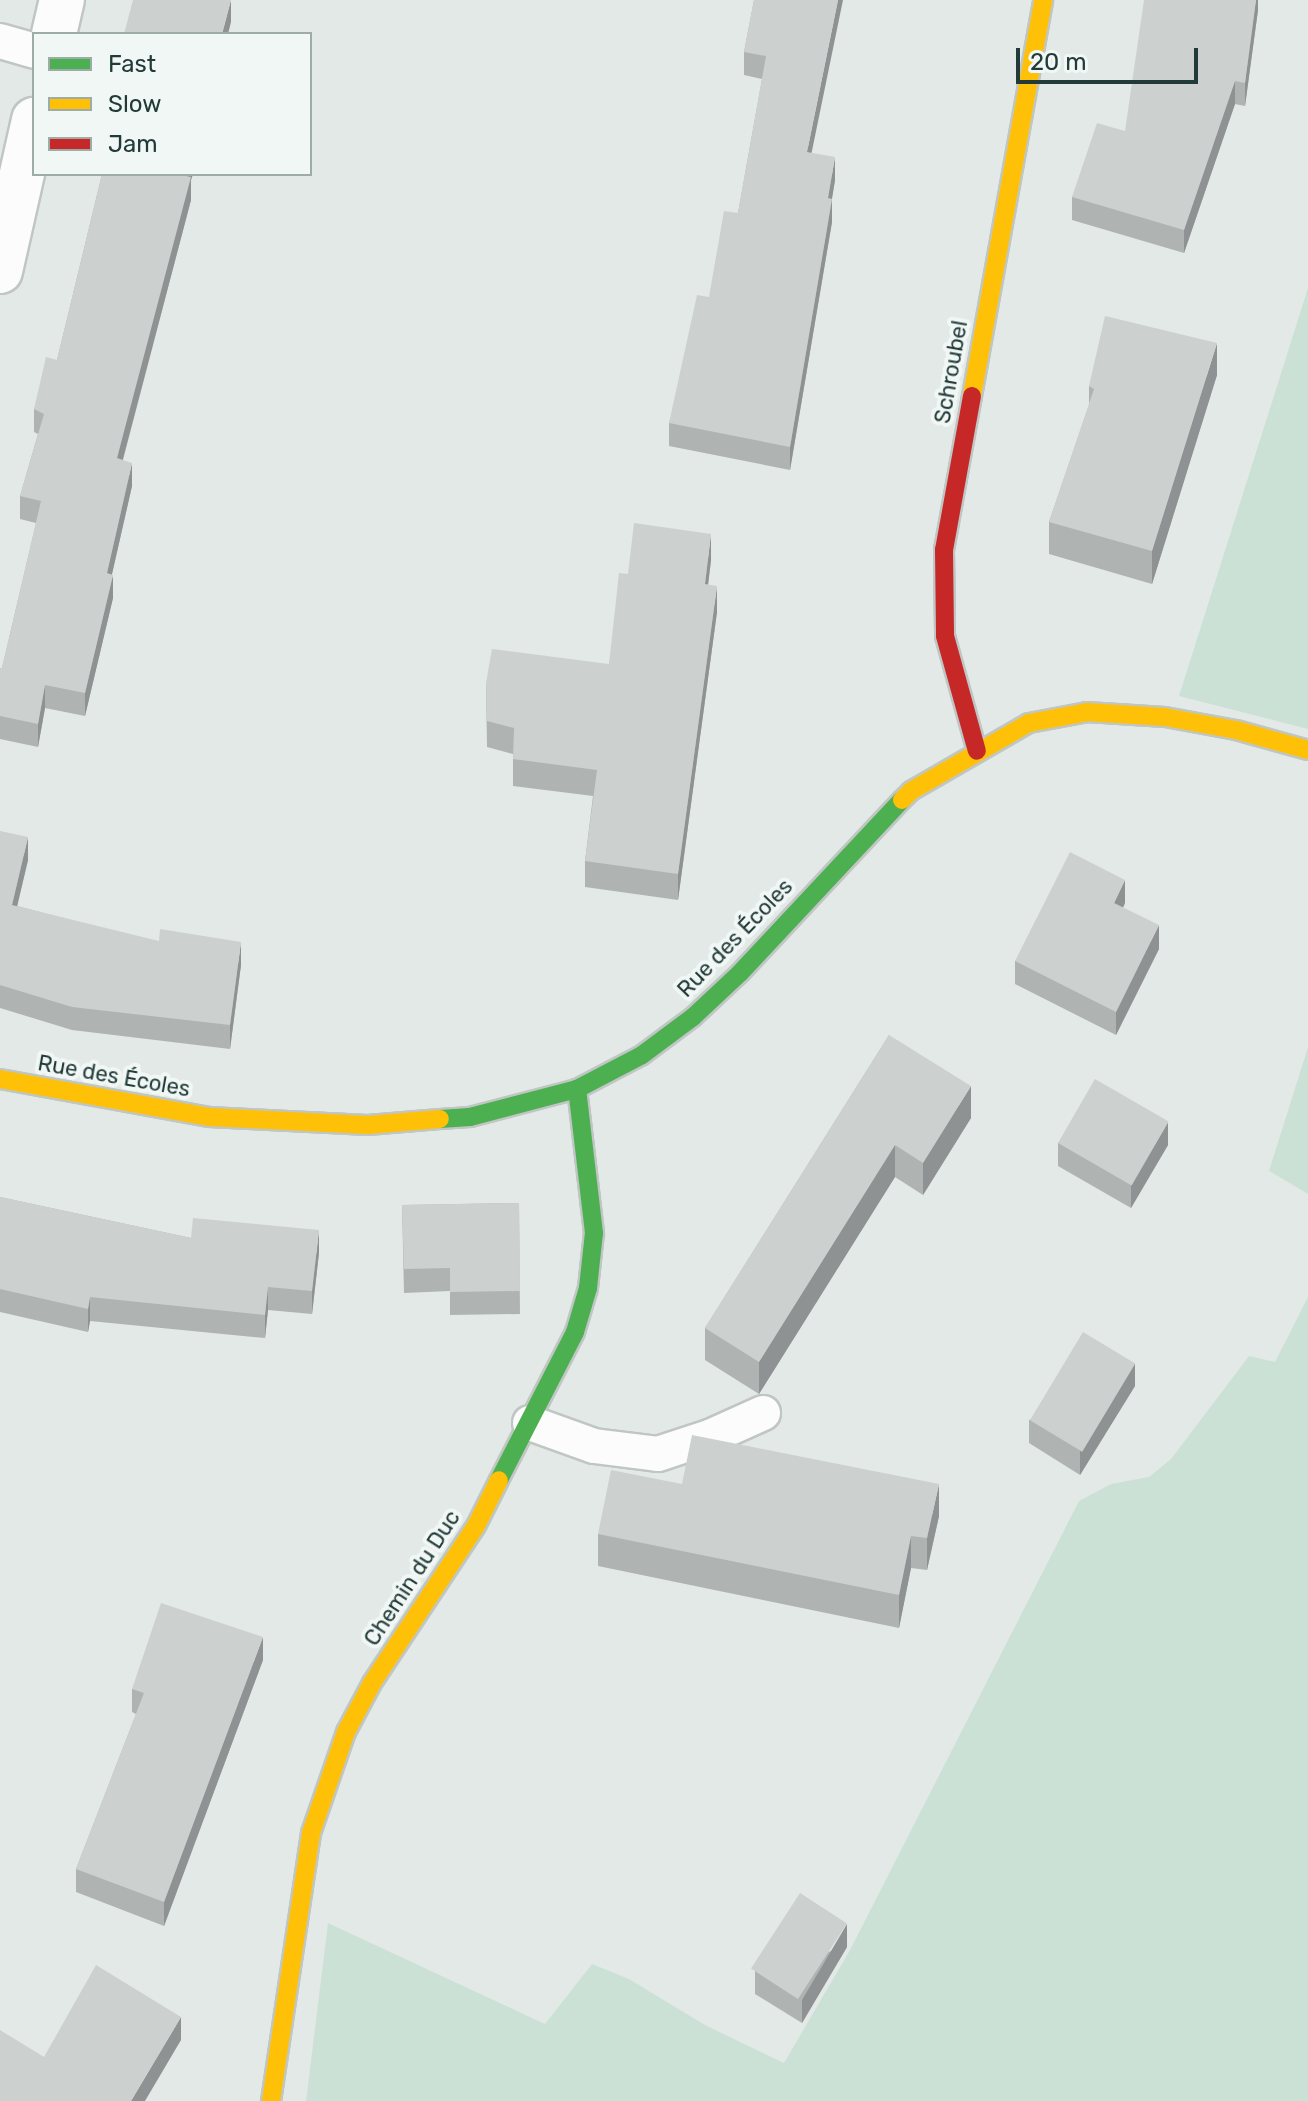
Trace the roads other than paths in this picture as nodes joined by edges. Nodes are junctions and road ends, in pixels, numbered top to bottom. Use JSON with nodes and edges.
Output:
{"nodes":[{"id":1,"x":62,"y":0,"type":"edge"},
{"id":2,"x":1043,"y":0,"type":"edge"},
{"id":3,"x":54,"y":32,"type":"edge"},
{"id":4,"x":0,"y":41,"type":"edge"},
{"id":5,"x":32,"y":50,"type":"edge"},
{"id":6,"x":32,"y":129,"type":"edge"},
{"id":7,"x":0,"y":271,"type":"edge"},
{"id":8,"x":1308,"y":750,"type":"edge"},
{"id":9,"x":977,"y":751,"type":"junction"},
{"id":10,"x":0,"y":1079,"type":"edge"},
{"id":11,"x":577,"y":1089,"type":"junction"},
{"id":12,"x":763,"y":1413,"type":"dead end"},
{"id":13,"x":530,"y":1423,"type":"junction"},
{"id":14,"x":271,"y":2101,"type":"edge"}],
"edges":[{"from":1,"to":3,"type":"street"},
{"from":2,"to":9,"type":"street","name":"Schroubel"},
{"from":4,"to":5,"type":"lane"},
{"from":6,"to":7,"type":"street"},
{"from":8,"to":9,"type":"street","name":"Rue des Écoles"},
{"from":9,"to":11,"type":"street","name":"Rue des Écoles"},
{"from":10,"to":11,"type":"street","name":"Rue des Écoles"},
{"from":11,"to":13,"type":"street","name":"Chemin du Duc"},
{"from":12,"to":13,"type":"lane"},
{"from":13,"to":14,"type":"street","name":"Chemin du Duc"}]}
